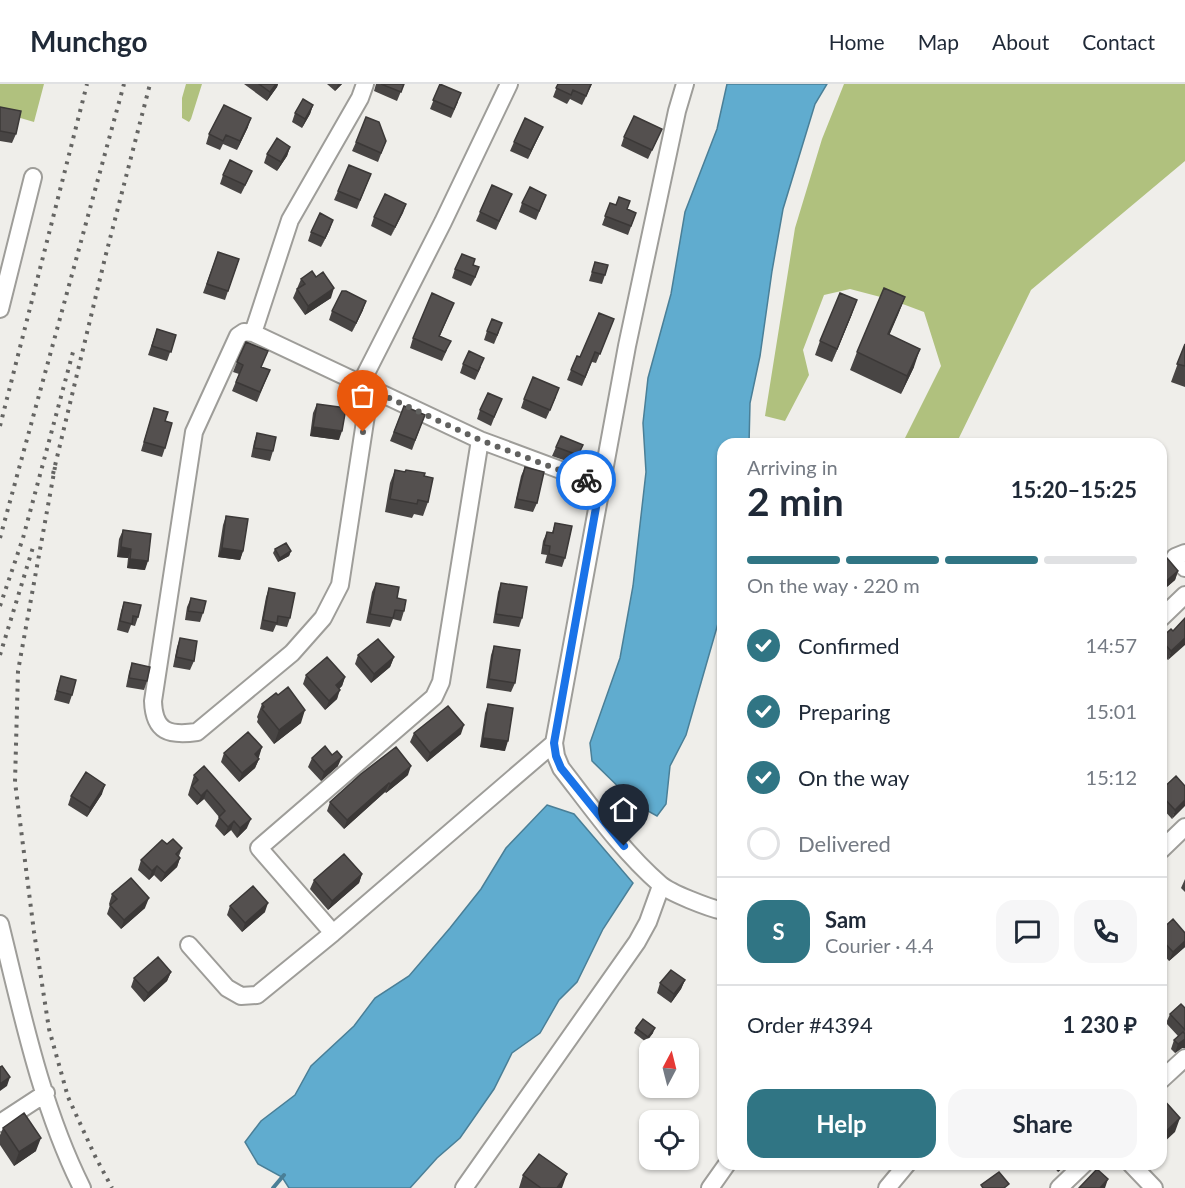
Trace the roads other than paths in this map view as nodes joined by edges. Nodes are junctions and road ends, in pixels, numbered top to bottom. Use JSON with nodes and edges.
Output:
{"nodes":[{"id":1,"x":365,"y":84,"type":"edge"},
{"id":2,"x":509,"y":84,"type":"edge"},
{"id":3,"x":685,"y":84,"type":"edge"},
{"id":4,"x":33,"y":177,"type":"dead end"},
{"id":5,"x":0,"y":309,"type":"edge"},
{"id":6,"x":254,"y":333,"type":"junction"},
{"id":7,"x":365,"y":387,"type":"junction"},
{"id":8,"x":480,"y":440,"type":"junction"},
{"id":9,"x":600,"y":485,"type":"junction"},
{"id":10,"x":1185,"y":553,"type":"edge"},
{"id":11,"x":1185,"y":568,"type":"edge"},
{"id":12,"x":1185,"y":595,"type":"edge"},
{"id":13,"x":1167,"y":612,"type":"edge"},
{"id":14,"x":555,"y":750,"type":"junction"},
{"id":15,"x":1185,"y":827,"type":"edge"},
{"id":16,"x":1167,"y":844,"type":"edge"},
{"id":17,"x":662,"y":886,"type":"junction"},
{"id":18,"x":717,"y":910,"type":"edge"},
{"id":19,"x":0,"y":924,"type":"edge"},
{"id":20,"x":333,"y":933,"type":"junction"},
{"id":21,"x":189,"y":945,"type":"dead end"},
{"id":22,"x":1185,"y":1058,"type":"edge"},
{"id":23,"x":1167,"y":1074,"type":"edge"},
{"id":24,"x":46,"y":1093,"type":"junction"},
{"id":25,"x":0,"y":1123,"type":"edge"},
{"id":26,"x":723,"y":1170,"type":"edge"},
{"id":27,"x":902,"y":1170,"type":"edge"},
{"id":28,"x":1078,"y":1170,"type":"edge"},
{"id":29,"x":1137,"y":1170,"type":"edge"},
{"id":30,"x":82,"y":1188,"type":"edge"},
{"id":31,"x":464,"y":1188,"type":"edge"},
{"id":32,"x":710,"y":1188,"type":"edge"},
{"id":33,"x":887,"y":1188,"type":"edge"},
{"id":34,"x":1059,"y":1188,"type":"edge"},
{"id":35,"x":1154,"y":1188,"type":"edge"}],
"edges":[{"from":1,"to":6,"type":"street"},
{"from":2,"to":7,"type":"street"},
{"from":3,"to":9,"type":"street"},
{"from":4,"to":5,"type":"street"},
{"from":6,"to":7,"type":"street"},
{"from":6,"to":7,"type":"street"},
{"from":7,"to":8,"type":"street"},
{"from":8,"to":9,"type":"street"},
{"from":8,"to":20,"type":"street"},
{"from":9,"to":14,"type":"street"},
{"from":10,"to":11,"type":"street"},
{"from":12,"to":13,"type":"street"},
{"from":14,"to":17,"type":"street"},
{"from":14,"to":20,"type":"street"},
{"from":15,"to":16,"type":"street"},
{"from":17,"to":18,"type":"street"},
{"from":17,"to":31,"type":"street"},
{"from":19,"to":24,"type":"street"},
{"from":20,"to":21,"type":"street"},
{"from":22,"to":23,"type":"street"},
{"from":24,"to":25,"type":"street"},
{"from":24,"to":30,"type":"street"},
{"from":26,"to":32,"type":"street"},
{"from":27,"to":33,"type":"street"},
{"from":28,"to":34,"type":"street"},
{"from":29,"to":35,"type":"street"}]}
